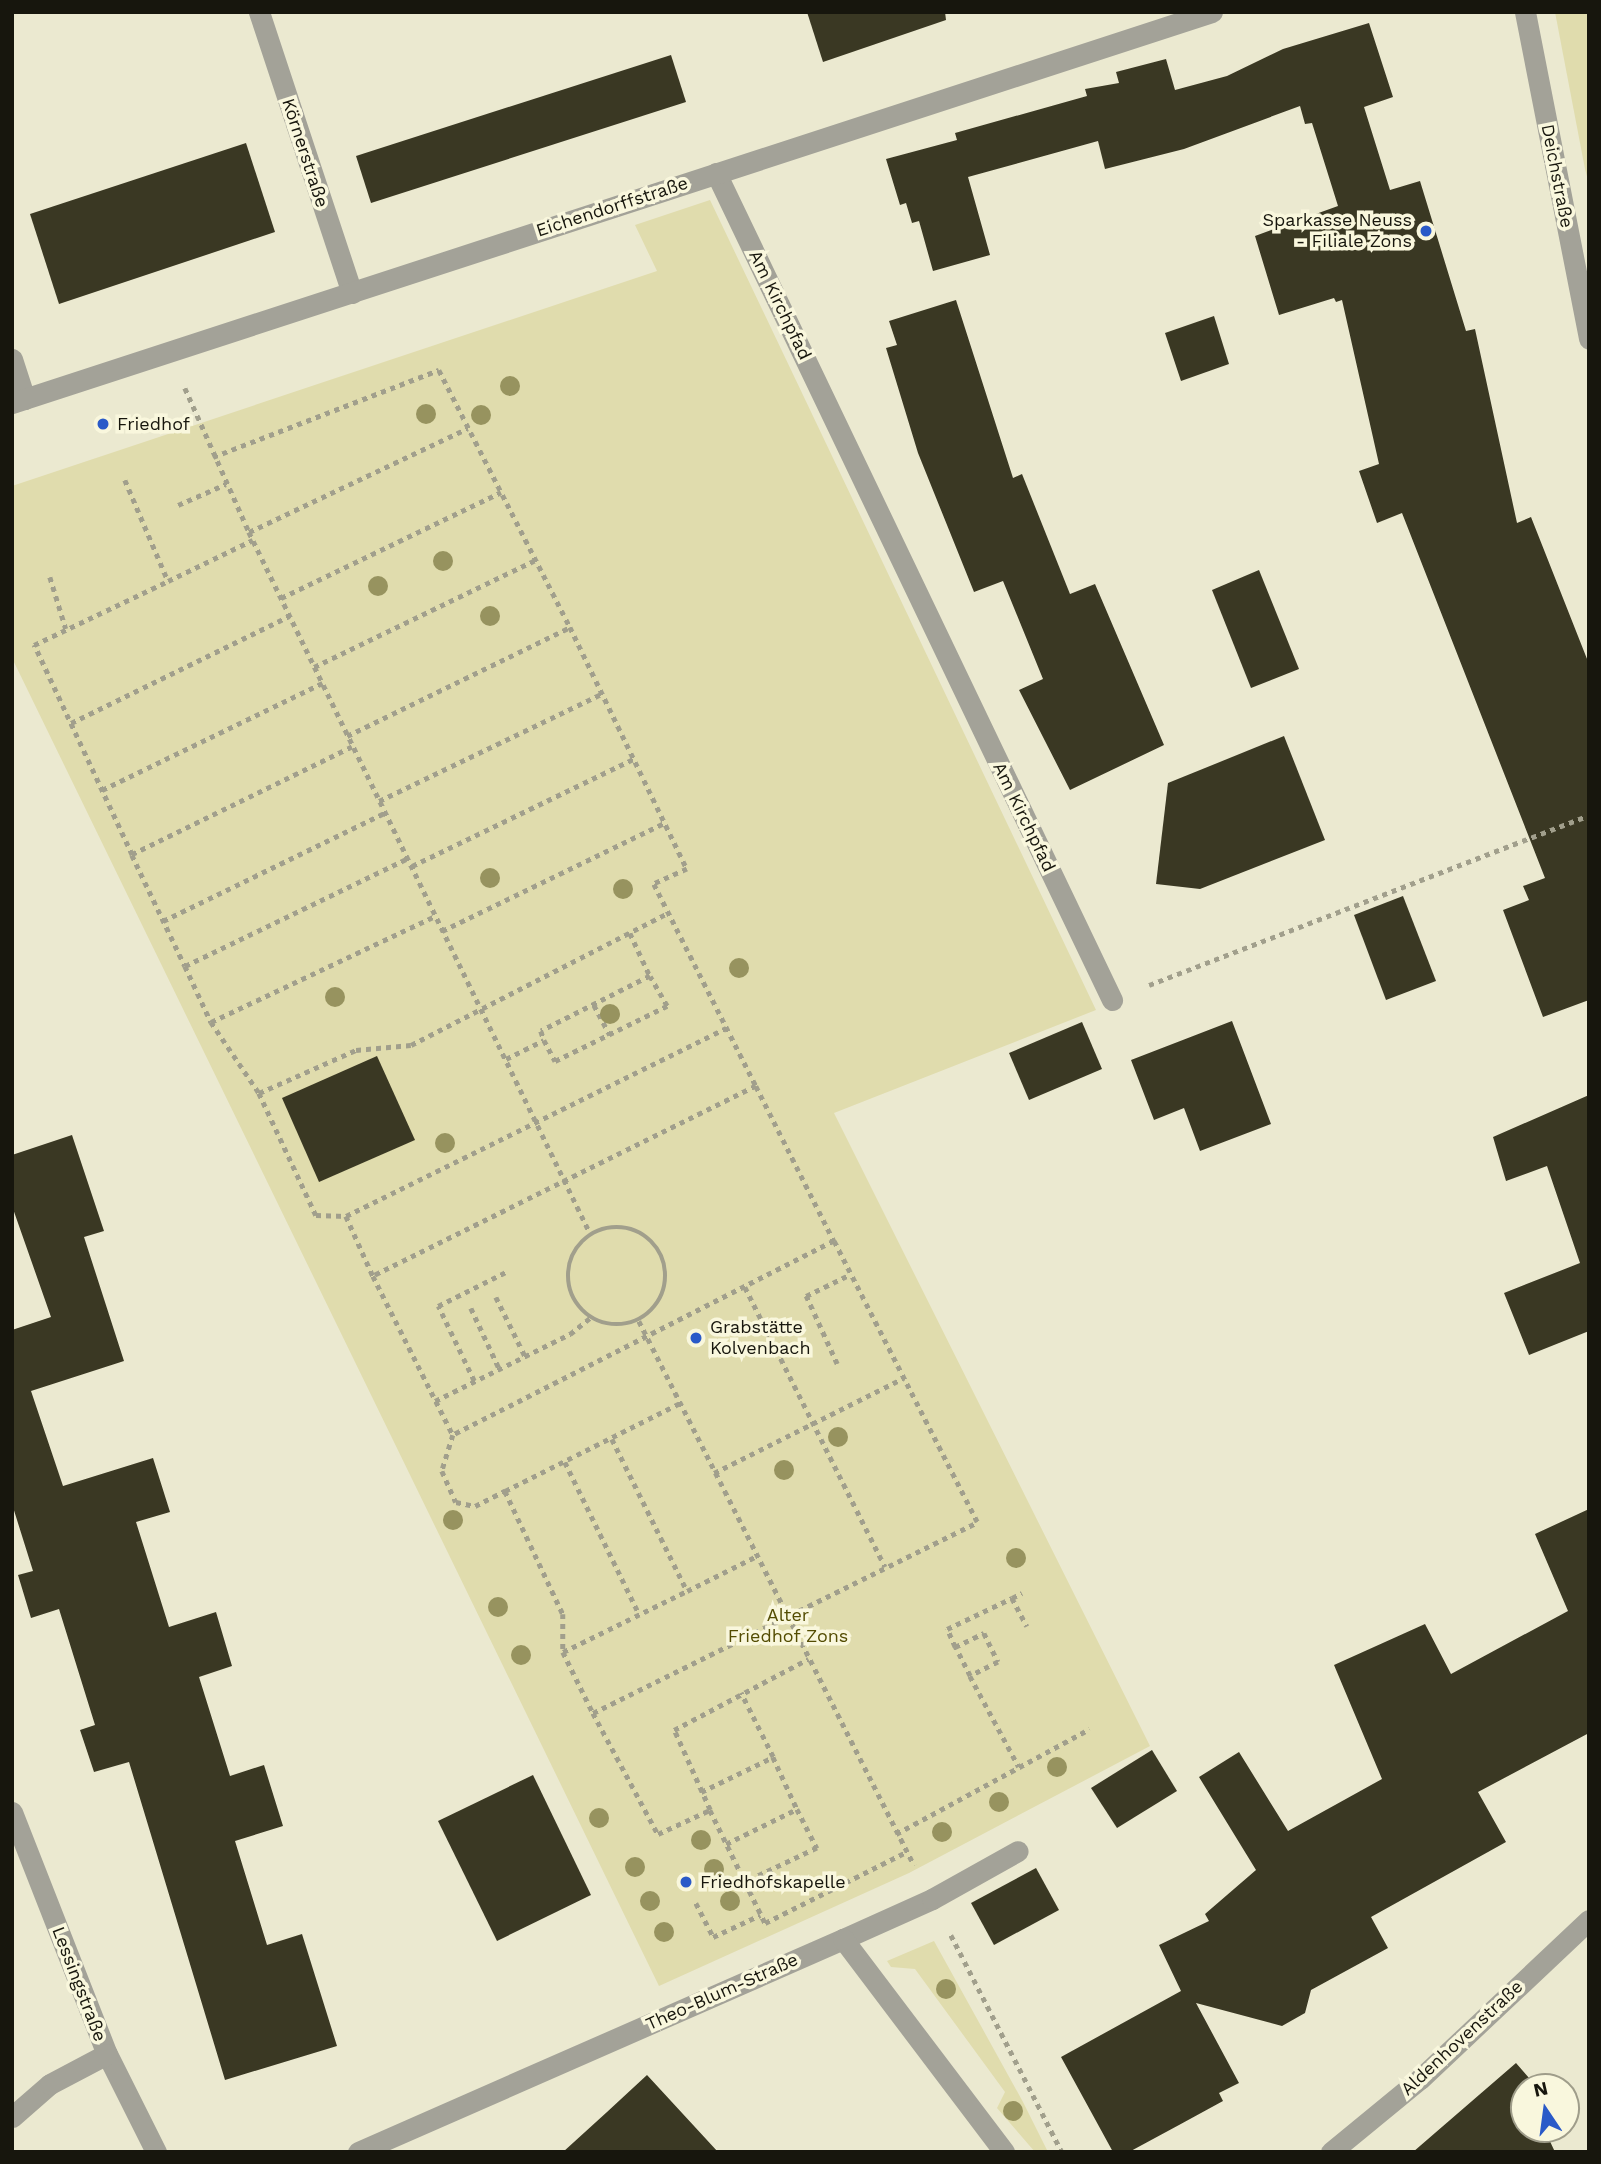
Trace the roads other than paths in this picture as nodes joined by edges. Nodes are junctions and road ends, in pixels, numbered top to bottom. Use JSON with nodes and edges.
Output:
{"nodes":[{"id":1,"x":259,"y":12,"type":"edge"},
{"id":2,"x":1212,"y":12,"type":"edge"},
{"id":3,"x":1525,"y":12,"type":"edge"},
{"id":4,"x":716,"y":173,"type":"junction"},
{"id":5,"x":352,"y":293,"type":"junction"},
{"id":6,"x":1589,"y":339,"type":"edge"},
{"id":7,"x":12,"y":359,"type":"edge"},
{"id":8,"x":19,"y":401,"type":"edge"},
{"id":9,"x":1112,"y":1000,"type":"road end"},
{"id":10,"x":12,"y":1812,"type":"edge"},
{"id":11,"x":1018,"y":1851,"type":"dead end"},
{"id":12,"x":1589,"y":1920,"type":"edge"},
{"id":13,"x":843,"y":1939,"type":"junction"},
{"id":14,"x":107,"y":2054,"type":"junction"},
{"id":15,"x":12,"y":2117,"type":"edge"},
{"id":16,"x":156,"y":2152,"type":"edge"},
{"id":17,"x":358,"y":2152,"type":"edge"},
{"id":18,"x":1004,"y":2152,"type":"edge"},
{"id":19,"x":1331,"y":2152,"type":"edge"}],
"edges":[{"from":1,"to":5,"type":"street","name":"Körnerstraße"},
{"from":2,"to":4,"type":"street","name":"Eichendorffstraße"},
{"from":3,"to":6,"type":"street","name":"Deichstraße"},
{"from":4,"to":5,"type":"street","name":"Eichendorffstraße"},
{"from":4,"to":9,"type":"street","name":"Am Kirchpfad"},
{"from":5,"to":8,"type":"street","name":"Eichendorffstraße"},
{"from":7,"to":8,"type":"street"},
{"from":10,"to":14,"type":"street","name":"Lessingstraße"},
{"from":11,"to":13,"type":"street","name":"Theo-Blum-Straße"},
{"from":12,"to":19,"type":"street","name":"Aldenhovenstraße"},
{"from":13,"to":17,"type":"street","name":"Theo-Blum-Straße"},
{"from":13,"to":18,"type":"street"},
{"from":14,"to":15,"type":"street"},
{"from":14,"to":16,"type":"street","name":"Lessingstraße"}]}
